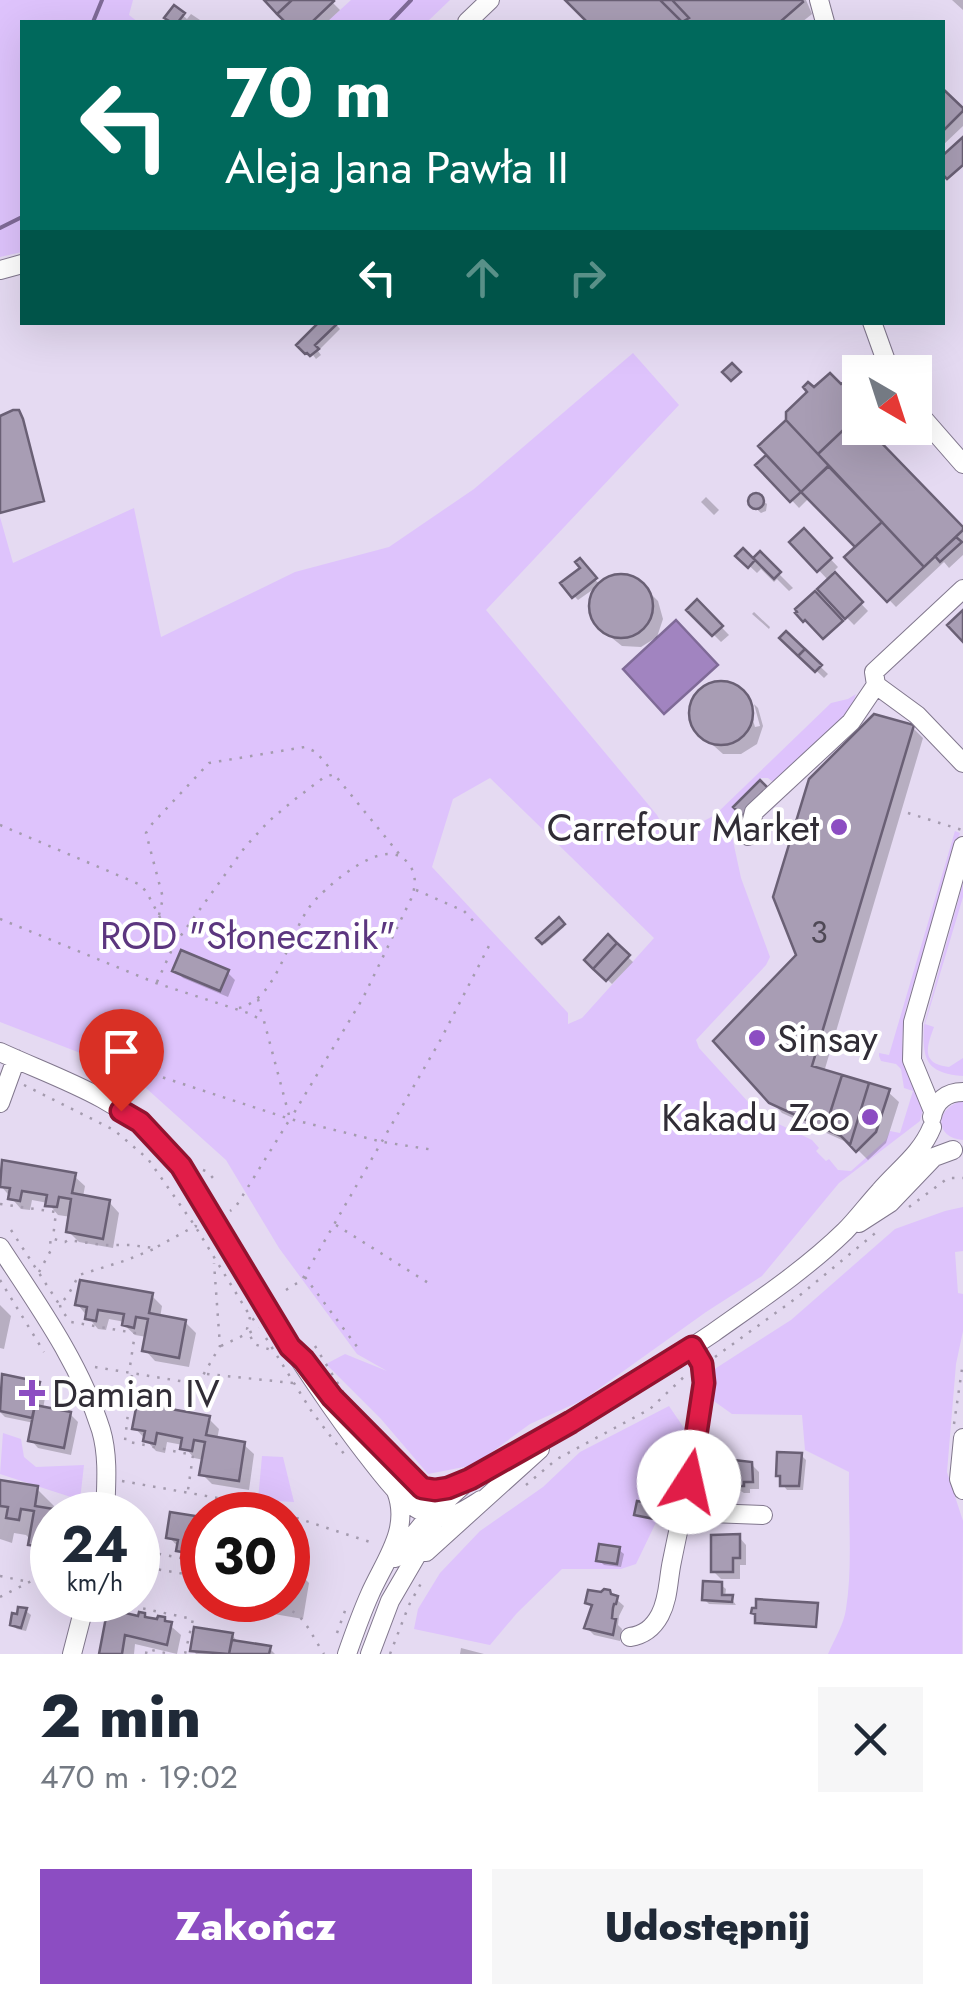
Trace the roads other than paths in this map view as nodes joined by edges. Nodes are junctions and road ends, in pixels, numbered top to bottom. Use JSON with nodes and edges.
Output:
{"nodes":[{"id":1,"x":490,"y":0,"type":"edge"},
{"id":2,"x":469,"y":20,"type":"edge"},
{"id":3,"x":873,"y":325,"type":"edge"},
{"id":4,"x":884,"y":355,"type":"edge"},
{"id":5,"x":932,"y":428,"type":"edge"},
{"id":6,"x":963,"y":464,"type":"edge"},
{"id":7,"x":963,"y":588,"type":"edge"},
{"id":8,"x":876,"y":685,"type":"junction"},
{"id":9,"x":963,"y":764,"type":"edge"},
{"id":10,"x":748,"y":836,"type":"dead end"},
{"id":11,"x":963,"y":846,"type":"edge"},
{"id":12,"x":8,"y":1056,"type":"edge"},
{"id":13,"x":919,"y":1074,"type":"junction"},
{"id":14,"x":958,"y":1092,"type":"edge"},
{"id":15,"x":0,"y":1102,"type":"edge"},
{"id":16,"x":932,"y":1119,"type":"junction"},
{"id":17,"x":958,"y":1150,"type":"edge"},
{"id":18,"x":846,"y":1230,"type":"junction"},
{"id":19,"x":0,"y":1247,"type":"edge"},
{"id":20,"x":692,"y":1347,"type":"junction"},
{"id":21,"x":281,"y":1349,"type":"junction"},
{"id":22,"x":571,"y":1422,"type":"junction"},
{"id":23,"x":963,"y":1438,"type":"edge"},
{"id":24,"x":470,"y":1479,"type":"junction"},
{"id":25,"x":422,"y":1488,"type":"junction"},
{"id":26,"x":396,"y":1490,"type":"junction"},
{"id":27,"x":963,"y":1490,"type":"edge"},
{"id":28,"x":106,"y":1492,"type":"edge"},
{"id":29,"x":481,"y":1500,"type":"junction"},
{"id":30,"x":684,"y":1512,"type":"junction"},
{"id":31,"x":430,"y":1515,"type":"junction"},
{"id":32,"x":763,"y":1515,"type":"dead end"},
{"id":33,"x":416,"y":1568,"type":"junction"},
{"id":34,"x":370,"y":1595,"type":"junction"},
{"id":35,"x":80,"y":1622,"type":"edge"},
{"id":36,"x":630,"y":1637,"type":"dead end"},
{"id":37,"x":72,"y":1654,"type":"edge"},
{"id":38,"x":347,"y":1654,"type":"edge"},
{"id":39,"x":370,"y":1654,"type":"edge"}],
"edges":[{"from":1,"to":2,"type":"street"},
{"from":3,"to":4,"type":"street"},
{"from":5,"to":6,"type":"street"},
{"from":7,"to":8,"type":"street"},
{"from":8,"to":9,"type":"street"},
{"from":8,"to":10,"type":"street"},
{"from":11,"to":13,"type":"street"},
{"from":12,"to":15,"type":"street"},
{"from":12,"to":21,"type":"street"},
{"from":13,"to":14,"type":"street"},
{"from":13,"to":16,"type":"street"},
{"from":14,"to":16,"type":"street"},
{"from":16,"to":17,"type":"street"},
{"from":16,"to":18,"type":"street"},
{"from":17,"to":18,"type":"street"},
{"from":18,"to":20,"type":"street"},
{"from":19,"to":28,"type":"street"},
{"from":20,"to":22,"type":"street"},
{"from":20,"to":30,"type":"street"},
{"from":21,"to":25,"type":"street"},
{"from":21,"to":26,"type":"street"},
{"from":22,"to":24,"type":"street"},
{"from":22,"to":29,"type":"street"},
{"from":23,"to":27,"type":"street"},
{"from":24,"to":25,"type":"street"},
{"from":24,"to":31,"type":"street"},
{"from":25,"to":31,"type":"street"},
{"from":26,"to":31,"type":"street"},
{"from":26,"to":34,"type":"street"},
{"from":29,"to":31,"type":"street"},
{"from":29,"to":33,"type":"street"},
{"from":30,"to":32,"type":"street"},
{"from":30,"to":36,"type":"street"},
{"from":31,"to":33,"type":"street"},
{"from":31,"to":34,"type":"street"},
{"from":33,"to":39,"type":"street"},
{"from":34,"to":38,"type":"street"},
{"from":35,"to":37,"type":"street"}]}
